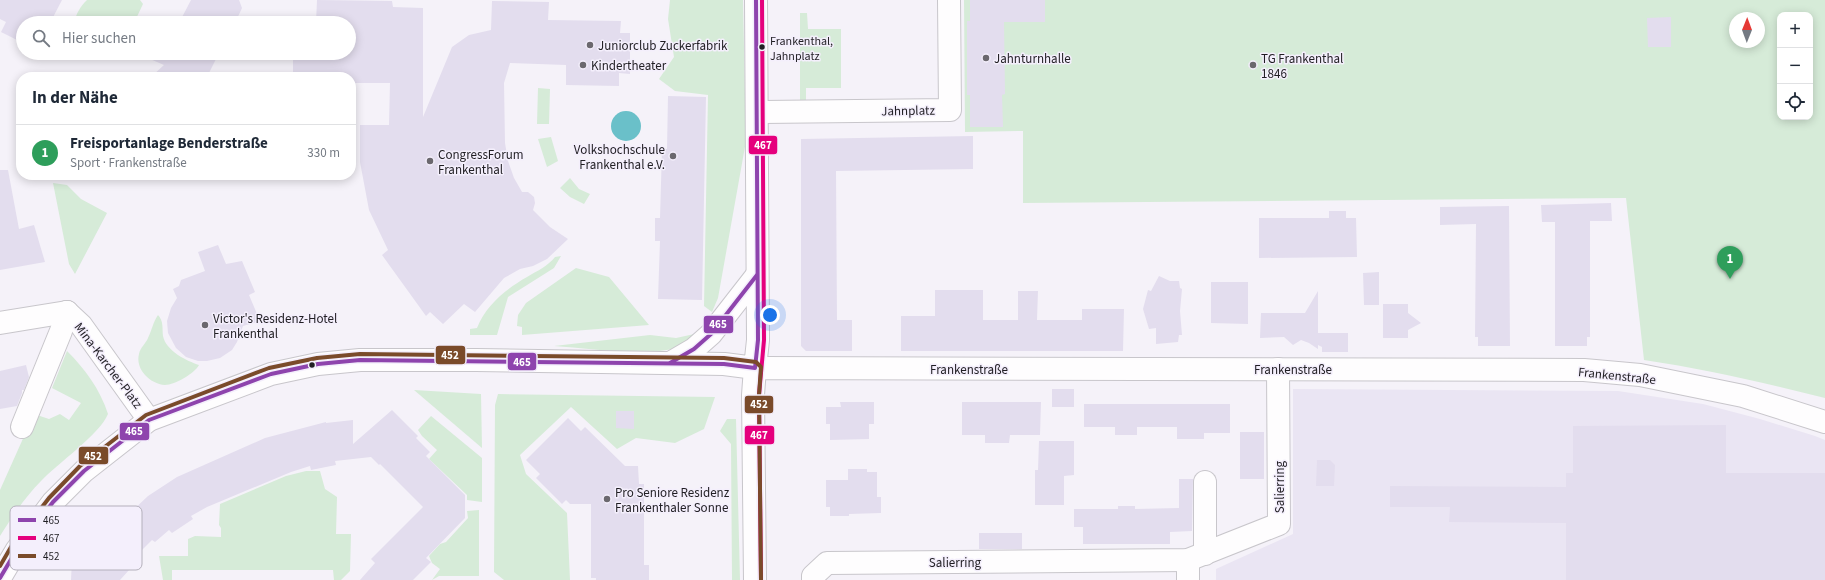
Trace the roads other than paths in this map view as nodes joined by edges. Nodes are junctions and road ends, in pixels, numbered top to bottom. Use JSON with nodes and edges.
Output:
{"nodes":[{"id":1,"x":756,"y":0,"type":"edge"},
{"id":2,"x":949,"y":0,"type":"edge"},
{"id":3,"x":757,"y":112,"type":"junction"},
{"id":4,"x":757,"y":275,"type":"junction"},
{"id":5,"x":67,"y":312,"type":"junction"},
{"id":6,"x":0,"y":323,"type":"edge"},
{"id":7,"x":670,"y":363,"type":"junction"},
{"id":8,"x":755,"y":368,"type":"junction"},
{"id":9,"x":1278,"y":369,"type":"junction"},
{"id":10,"x":149,"y":420,"type":"junction"},
{"id":11,"x":1825,"y":422,"type":"edge"},
{"id":12,"x":22,"y":427,"type":"dead end"},
{"id":13,"x":1205,"y":482,"type":"dead end"},
{"id":14,"x":50,"y":506,"type":"edge"},
{"id":15,"x":10,"y":561,"type":"edge"},
{"id":16,"x":1194,"y":565,"type":"edge"},
{"id":17,"x":1106,"y":570,"type":"edge"},
{"id":18,"x":0,"y":578,"type":"edge"},
{"id":19,"x":755,"y":580,"type":"edge"},
{"id":20,"x":813,"y":580,"type":"edge"}],
"edges":[{"from":1,"to":3,"type":"street"},
{"from":2,"to":3,"type":"street","name":"Jahnplatz"},
{"from":3,"to":4,"type":"street"},
{"from":4,"to":7,"type":"street"},
{"from":4,"to":8,"type":"street"},
{"from":5,"to":6,"type":"street","name":"Mina-Karcher-Platz"},
{"from":5,"to":10,"type":"street","name":"Mina-Karcher-Platz"},
{"from":5,"to":12,"type":"street","name":"Mina-Karcher-Platz"},
{"from":7,"to":8,"type":"street","name":"Frankenstraße"},
{"from":7,"to":10,"type":"street","name":"Frankenstraße"},
{"from":8,"to":9,"type":"street","name":"Frankenstraße"},
{"from":8,"to":19,"type":"street"},
{"from":9,"to":11,"type":"street","name":"Frankenstraße"},
{"from":9,"to":16,"type":"street","name":"Salierring"},
{"from":10,"to":14,"type":"street","name":"Frankenstraße"},
{"from":13,"to":16,"type":"street"},
{"from":15,"to":18,"type":"street","name":"Frankenstraße"},
{"from":16,"to":17,"type":"street","name":"Salierring"},
{"from":17,"to":20,"type":"street","name":"Salierring"}]}
